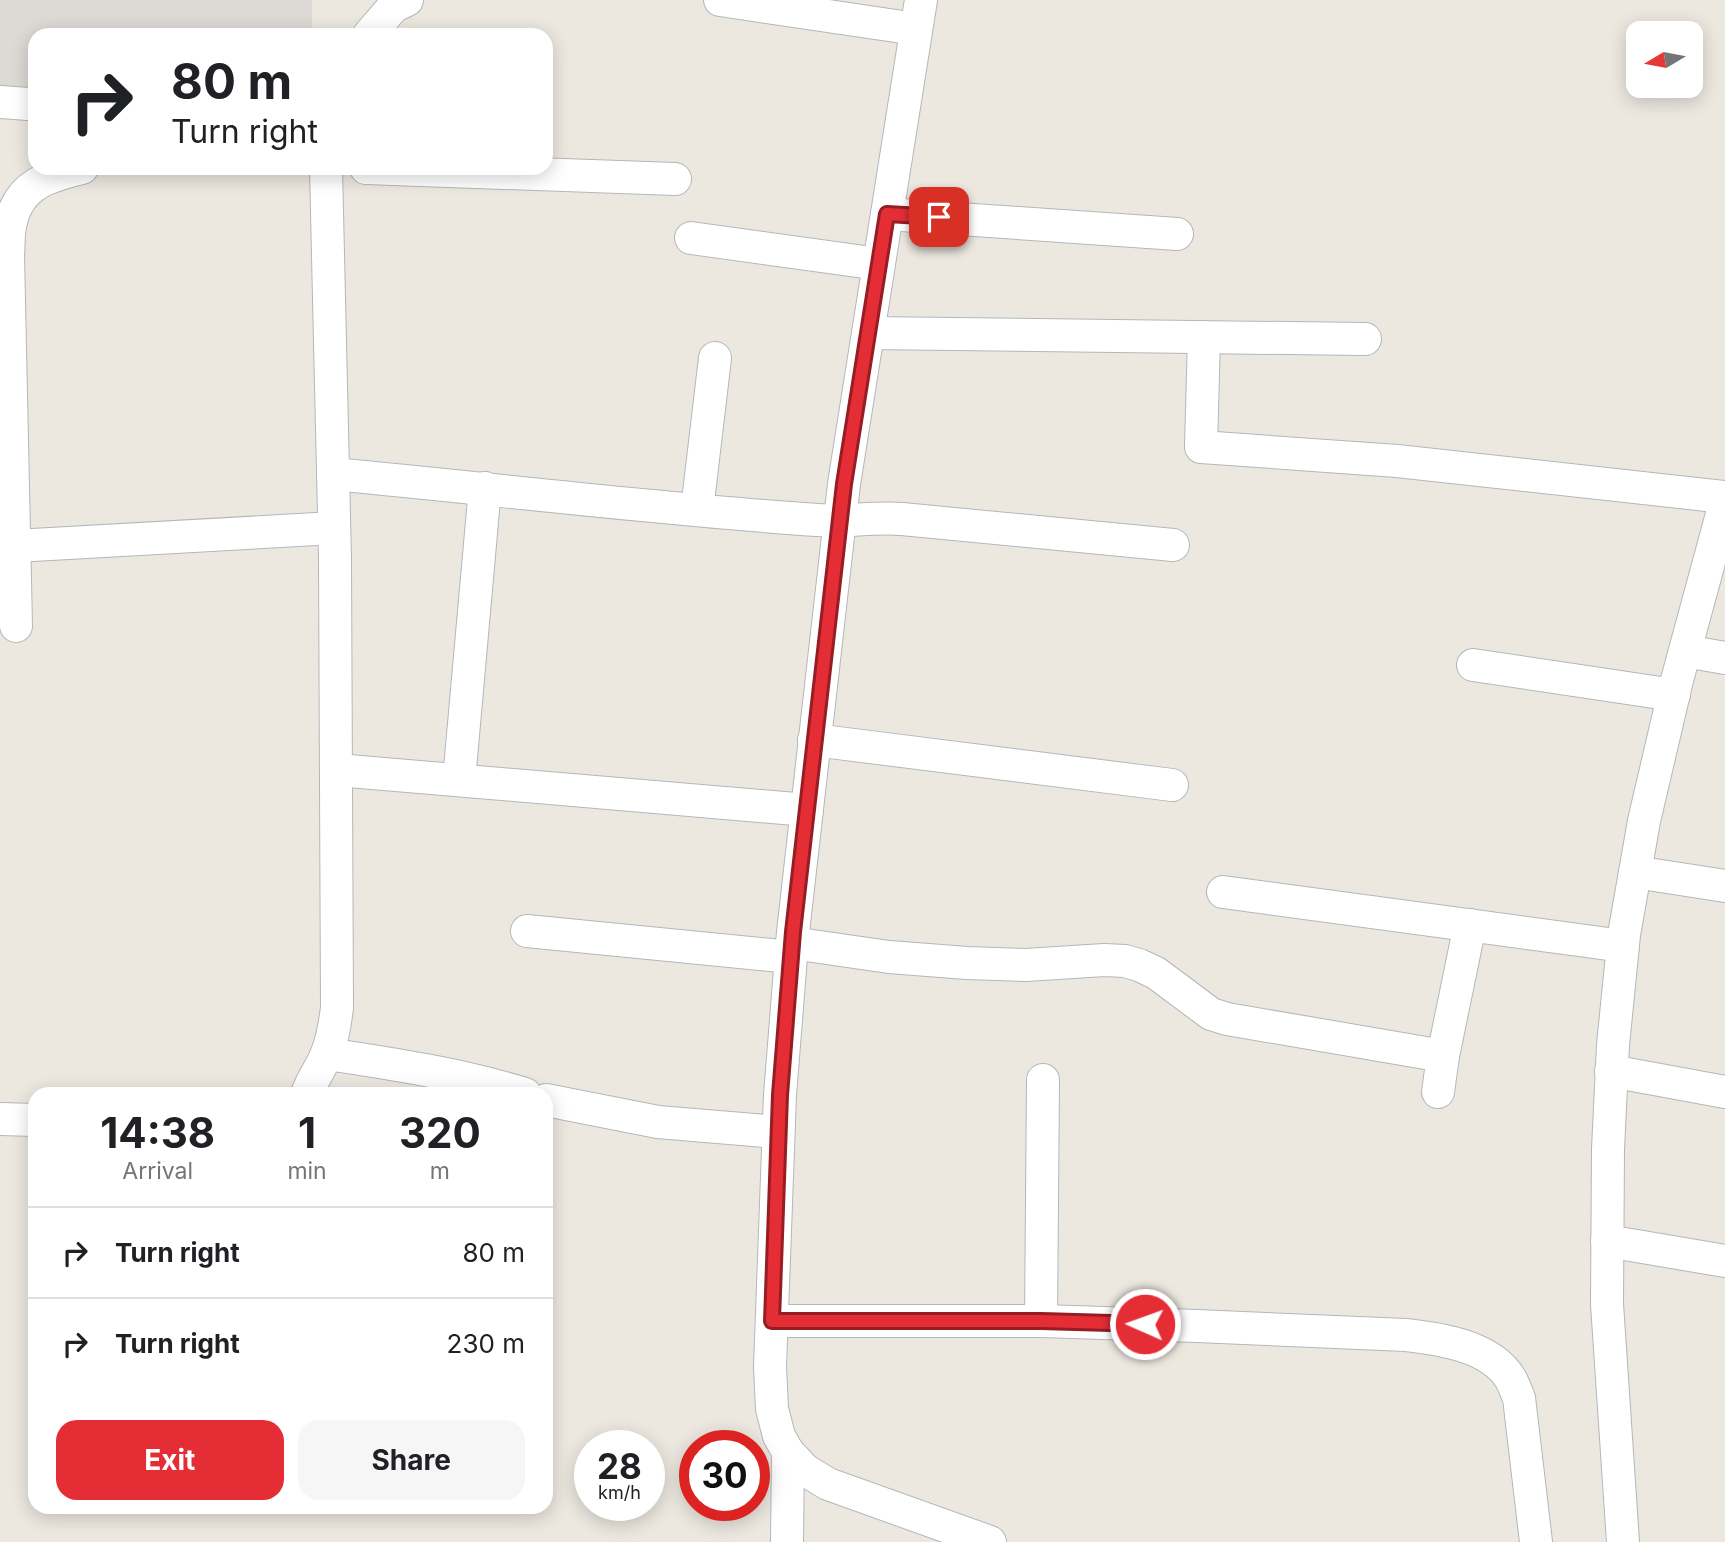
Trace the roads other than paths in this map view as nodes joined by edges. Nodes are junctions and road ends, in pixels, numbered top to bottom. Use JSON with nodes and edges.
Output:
{"nodes":[{"id":1,"x":407,"y":0,"type":"edge"},
{"id":2,"x":720,"y":0,"type":"edge"},
{"id":3,"x":919,"y":15,"type":"edge"},
{"id":4,"x":375,"y":28,"type":"edge"},
{"id":5,"x":54,"y":175,"type":"edge"},
{"id":6,"x":326,"y":175,"type":"edge"},
{"id":7,"x":553,"y":175,"type":"edge"},
{"id":8,"x":675,"y":179,"type":"dead end"},
{"id":9,"x":887,"y":214,"type":"junction"},
{"id":10,"x":1177,"y":234,"type":"dead end"},
{"id":11,"x":691,"y":238,"type":"dead end"},
{"id":12,"x":879,"y":264,"type":"junction"},
{"id":13,"x":868,"y":333,"type":"junction"},
{"id":14,"x":1204,"y":337,"type":"junction"},
{"id":15,"x":1365,"y":339,"type":"dead end"},
{"id":16,"x":715,"y":358,"type":"dead end"},
{"id":17,"x":333,"y":474,"type":"junction"},
{"id":18,"x":485,"y":488,"type":"junction"},
{"id":19,"x":1725,"y":500,"type":"edge"},
{"id":20,"x":698,"y":510,"type":"junction"},
{"id":21,"x":839,"y":521,"type":"junction"},
{"id":22,"x":334,"y":528,"type":"junction"},
{"id":23,"x":15,"y":545,"type":"junction"},
{"id":24,"x":1173,"y":545,"type":"dead end"},
{"id":25,"x":16,"y":626,"type":"dead end"},
{"id":26,"x":1685,"y":651,"type":"junction"},
{"id":27,"x":1725,"y":658,"type":"edge"},
{"id":28,"x":1473,"y":665,"type":"dead end"},
{"id":29,"x":1674,"y":695,"type":"junction"},
{"id":30,"x":814,"y":740,"type":"junction"},
{"id":31,"x":337,"y":769,"type":"junction"},
{"id":32,"x":459,"y":780,"type":"junction"},
{"id":33,"x":1172,"y":785,"type":"dead end"},
{"id":34,"x":807,"y":810,"type":"junction"},
{"id":35,"x":1635,"y":872,"type":"junction"},
{"id":36,"x":1725,"y":886,"type":"edge"},
{"id":37,"x":1223,"y":892,"type":"dead end"},
{"id":38,"x":1470,"y":925,"type":"junction"},
{"id":39,"x":527,"y":931,"type":"dead end"},
{"id":40,"x":1623,"y":946,"type":"junction"},
{"id":41,"x":791,"y":950,"type":"junction"},
{"id":42,"x":327,"y":1054,"type":"junction"},
{"id":43,"x":1443,"y":1056,"type":"junction"},
{"id":44,"x":1611,"y":1070,"type":"junction"},
{"id":45,"x":1042,"y":1080,"type":"dead end"},
{"id":46,"x":304,"y":1087,"type":"edge"},
{"id":47,"x":503,"y":1087,"type":"edge"},
{"id":48,"x":1438,"y":1092,"type":"dead end"},
{"id":49,"x":1725,"y":1092,"type":"edge"},
{"id":50,"x":553,"y":1101,"type":"edge"},
{"id":51,"x":0,"y":1119,"type":"edge"},
{"id":52,"x":28,"y":1120,"type":"edge"},
{"id":53,"x":778,"y":1132,"type":"junction"},
{"id":54,"x":1607,"y":1241,"type":"junction"},
{"id":55,"x":1725,"y":1261,"type":"edge"},
{"id":56,"x":772,"y":1321,"type":"junction"},
{"id":57,"x":1041,"y":1321,"type":"junction"},
{"id":58,"x":788,"y":1452,"type":"junction"},
{"id":59,"x":787,"y":1542,"type":"edge"},
{"id":60,"x":990,"y":1542,"type":"edge"},
{"id":61,"x":1536,"y":1542,"type":"edge"},
{"id":62,"x":1623,"y":1542,"type":"edge"}],
"edges":[{"from":1,"to":4,"type":"street"},
{"from":2,"to":3,"type":"street"},
{"from":3,"to":9,"type":"street"},
{"from":5,"to":23,"type":"street"},
{"from":6,"to":17,"type":"street"},
{"from":7,"to":8,"type":"street"},
{"from":9,"to":10,"type":"street"},
{"from":9,"to":12,"type":"street"},
{"from":11,"to":12,"type":"street"},
{"from":12,"to":13,"type":"street"},
{"from":13,"to":14,"type":"street"},
{"from":13,"to":21,"type":"street"},
{"from":14,"to":15,"type":"street"},
{"from":14,"to":19,"type":"street"},
{"from":16,"to":20,"type":"street"},
{"from":17,"to":18,"type":"street"},
{"from":17,"to":22,"type":"street"},
{"from":18,"to":20,"type":"street"},
{"from":18,"to":32,"type":"street"},
{"from":19,"to":26,"type":"street"},
{"from":20,"to":21,"type":"street"},
{"from":21,"to":24,"type":"street"},
{"from":21,"to":30,"type":"street"},
{"from":22,"to":23,"type":"street"},
{"from":22,"to":31,"type":"street"},
{"from":23,"to":25,"type":"street"},
{"from":26,"to":27,"type":"street"},
{"from":26,"to":29,"type":"street"},
{"from":28,"to":29,"type":"street"},
{"from":29,"to":35,"type":"street"},
{"from":30,"to":33,"type":"street"},
{"from":30,"to":34,"type":"street"},
{"from":31,"to":32,"type":"street"},
{"from":31,"to":42,"type":"street"},
{"from":32,"to":34,"type":"street"},
{"from":34,"to":41,"type":"street"},
{"from":35,"to":36,"type":"street"},
{"from":35,"to":40,"type":"street"},
{"from":37,"to":38,"type":"street"},
{"from":38,"to":40,"type":"street"},
{"from":38,"to":43,"type":"street"},
{"from":39,"to":41,"type":"street"},
{"from":40,"to":44,"type":"street"},
{"from":41,"to":43,"type":"street"},
{"from":41,"to":53,"type":"street"},
{"from":42,"to":46,"type":"street"},
{"from":42,"to":47,"type":"street"},
{"from":43,"to":48,"type":"street"},
{"from":44,"to":49,"type":"street"},
{"from":44,"to":54,"type":"street"},
{"from":45,"to":57,"type":"street"},
{"from":50,"to":53,"type":"street"},
{"from":51,"to":52,"type":"street"},
{"from":53,"to":56,"type":"street"},
{"from":54,"to":55,"type":"street"},
{"from":54,"to":62,"type":"street"},
{"from":56,"to":57,"type":"street"},
{"from":56,"to":58,"type":"street"},
{"from":57,"to":61,"type":"street"},
{"from":58,"to":59,"type":"street"},
{"from":58,"to":60,"type":"street"}]}
